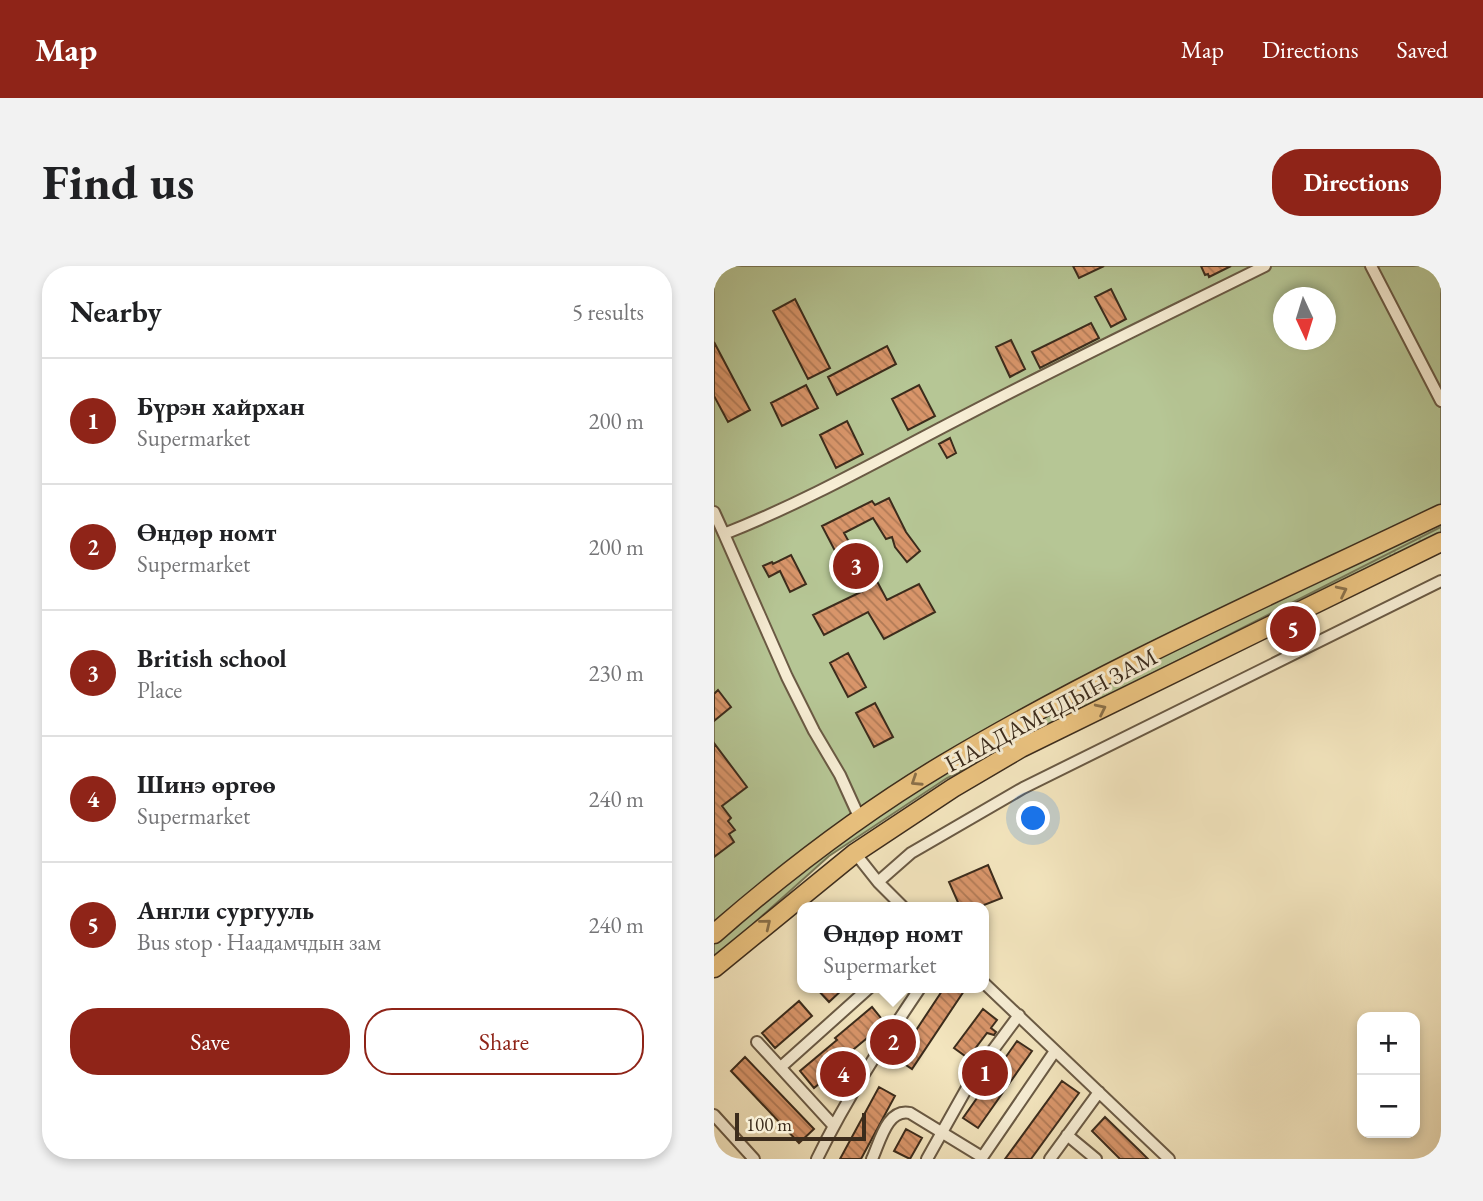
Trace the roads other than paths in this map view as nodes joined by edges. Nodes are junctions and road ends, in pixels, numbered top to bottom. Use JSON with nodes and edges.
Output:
{"nodes":[{"id":1,"x":1265,"y":266,"type":"edge"},
{"id":2,"x":1371,"y":266,"type":"edge"},
{"id":3,"x":1441,"y":401,"type":"edge"},
{"id":4,"x":714,"y":512,"type":"edge"},
{"id":5,"x":1441,"y":514,"type":"edge"},
{"id":6,"x":724,"y":534,"type":"junction"},
{"id":7,"x":1441,"y":542,"type":"edge"},
{"id":8,"x":1441,"y":581,"type":"edge"},
{"id":9,"x":1302,"y":582,"type":"junction"},
{"id":10,"x":1306,"y":608,"type":"junction"},
{"id":11,"x":1207,"y":627,"type":"junction"},
{"id":12,"x":1217,"y":652,"type":"junction"},
{"id":13,"x":860,"y":819,"type":"junction"},
{"id":14,"x":855,"y":853,"type":"junction"},
{"id":15,"x":878,"y":882,"type":"junction"},
{"id":16,"x":898,"y":902,"type":"edge"},
{"id":17,"x":714,"y":934,"type":"edge"},
{"id":18,"x":714,"y":968,"type":"edge"},
{"id":19,"x":989,"y":988,"type":"edge"},
{"id":20,"x":863,"y":993,"type":"edge"},
{"id":21,"x":917,"y":993,"type":"edge"},
{"id":22,"x":1019,"y":1015,"type":"junction"},
{"id":23,"x":757,"y":1042,"type":"dead end"},
{"id":24,"x":1055,"y":1051,"type":"junction"},
{"id":25,"x":782,"y":1066,"type":"junction"},
{"id":26,"x":1099,"y":1091,"type":"junction"},
{"id":27,"x":714,"y":1115,"type":"edge"},
{"id":28,"x":833,"y":1125,"type":"junction"},
{"id":29,"x":941,"y":1132,"type":"junction"},
{"id":30,"x":1068,"y":1135,"type":"junction"},
{"id":31,"x":981,"y":1158,"type":"edge"},
{"id":32,"x":754,"y":1159,"type":"edge"},
{"id":33,"x":817,"y":1159,"type":"edge"},
{"id":34,"x":872,"y":1159,"type":"edge"},
{"id":35,"x":927,"y":1159,"type":"edge"},
{"id":36,"x":1050,"y":1159,"type":"edge"},
{"id":37,"x":1096,"y":1159,"type":"edge"},
{"id":38,"x":1170,"y":1159,"type":"edge"}],
"edges":[{"from":1,"to":6,"type":"street"},
{"from":2,"to":3,"type":"street"},
{"from":4,"to":6,"type":"street"},
{"from":5,"to":9,"type":"highway","name":"НААДАМЧДЫН ЗАМ"},
{"from":6,"to":13,"type":"street"},
{"from":10,"to":7,"type":"highway","name":"НААДАМЧДЫН ЗАМ","one_way":true},
{"from":8,"to":15,"type":"street"},
{"from":9,"to":10,"type":"highway"},
{"from":9,"to":11,"type":"highway","name":"НААДАМЧДЫН ЗАМ"},
{"from":10,"to":12,"type":"highway","name":"НААДАМЧДЫН ЗАМ"},
{"from":11,"to":12,"type":"highway"},
{"from":11,"to":13,"type":"highway","name":"НААДАМЧДЫН ЗАМ","one_way":true},
{"from":14,"to":12,"type":"highway","name":"НААДАМЧДЫН ЗАМ","one_way":true},
{"from":13,"to":17,"type":"highway","name":"НААДАМЧДЫН ЗАМ"},
{"from":14,"to":15,"type":"street"},
{"from":18,"to":14,"type":"highway","name":"НААДАМЧДЫН ЗАМ","one_way":true},
{"from":15,"to":16,"type":"street"},
{"from":19,"to":22,"type":"street"},
{"from":20,"to":25,"type":"street"},
{"from":21,"to":28,"type":"street"},
{"from":22,"to":24,"type":"street"},
{"from":22,"to":29,"type":"street"},
{"from":23,"to":25,"type":"street"},
{"from":24,"to":26,"type":"street"},
{"from":24,"to":31,"type":"street"},
{"from":25,"to":28,"type":"street"},
{"from":26,"to":30,"type":"street"},
{"from":26,"to":38,"type":"street"},
{"from":27,"to":32,"type":"street"},
{"from":28,"to":33,"type":"street"},
{"from":29,"to":31,"type":"street"},
{"from":29,"to":34,"type":"street"},
{"from":29,"to":35,"type":"street"},
{"from":30,"to":36,"type":"street"},
{"from":30,"to":37,"type":"street"}]}
